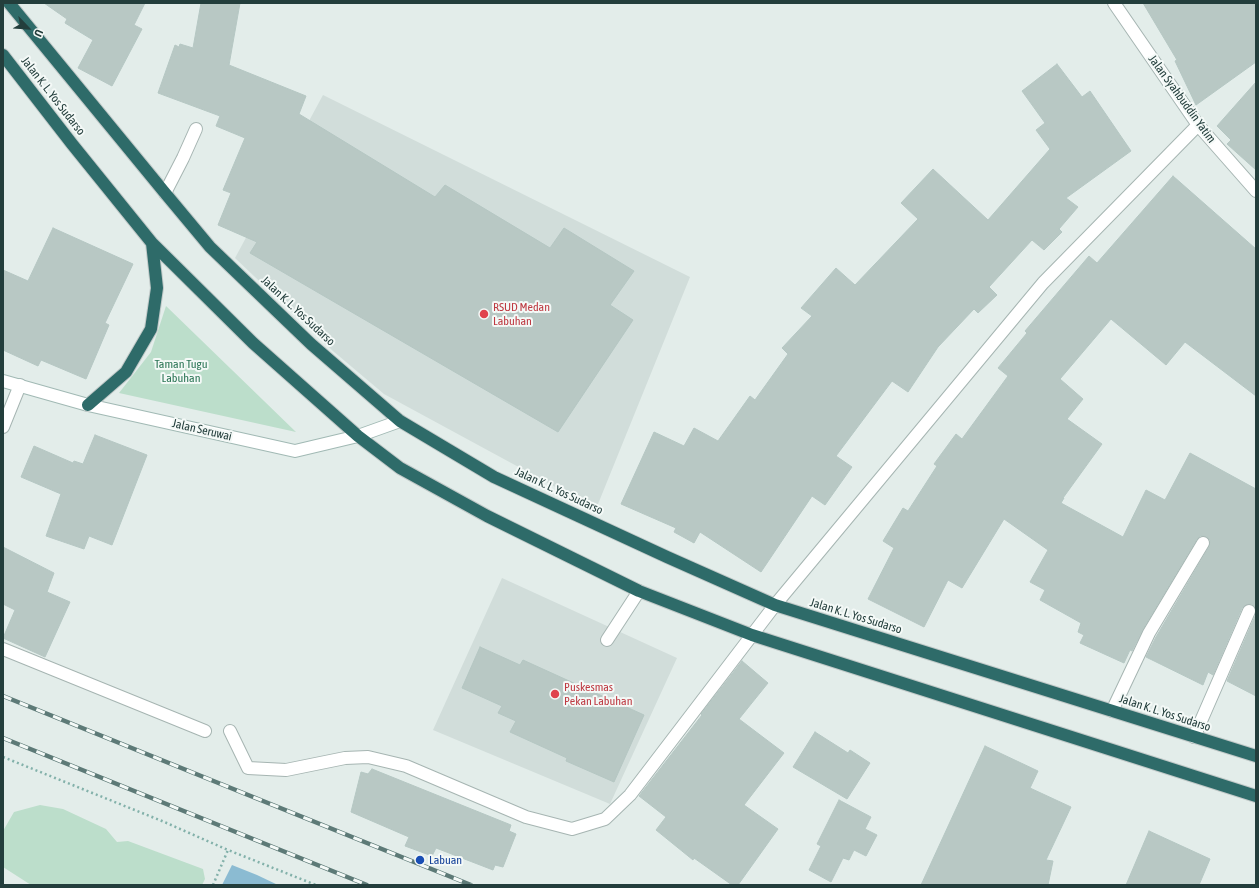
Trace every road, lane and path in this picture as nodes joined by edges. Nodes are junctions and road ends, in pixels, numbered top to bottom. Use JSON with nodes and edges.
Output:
{"nodes":[{"id":1,"x":9,"y":3,"type":"edge"},
{"id":2,"x":1114,"y":3,"type":"edge"},
{"id":3,"x":3,"y":55,"type":"edge"},
{"id":4,"x":1198,"y":125,"type":"junction"},
{"id":5,"x":196,"y":129,"type":"dead end"},
{"id":6,"x":1256,"y":191,"type":"edge"},
{"id":7,"x":165,"y":193,"type":"junction"},
{"id":8,"x":152,"y":243,"type":"junction"},
{"id":9,"x":3,"y":381,"type":"edge"},
{"id":10,"x":20,"y":385,"type":"junction"},
{"id":11,"x":88,"y":405,"type":"junction"},
{"id":12,"x":400,"y":421,"type":"junction"},
{"id":13,"x":3,"y":427,"type":"edge"},
{"id":14,"x":358,"y":436,"type":"junction"},
{"id":15,"x":1203,"y":543,"type":"dead end"},
{"id":16,"x":639,"y":591,"type":"junction"},
{"id":17,"x":775,"y":605,"type":"junction"},
{"id":18,"x":1249,"y":611,"type":"dead end"},
{"id":19,"x":752,"y":635,"type":"junction"},
{"id":20,"x":607,"y":640,"type":"dead end"},
{"id":21,"x":3,"y":649,"type":"edge"},
{"id":22,"x":1112,"y":711,"type":"junction"},
{"id":23,"x":205,"y":731,"type":"dead end"},
{"id":24,"x":230,"y":731,"type":"dead end"},
{"id":25,"x":1194,"y":737,"type":"junction"},
{"id":26,"x":1256,"y":756,"type":"edge"},
{"id":27,"x":3,"y":757,"type":"edge"},
{"id":28,"x":1256,"y":796,"type":"edge"},
{"id":29,"x":228,"y":850,"type":"junction"},
{"id":30,"x":212,"y":885,"type":"edge"},
{"id":31,"x":316,"y":885,"type":"edge"}],
"edges":[{"from":1,"to":7,"type":"highway","name":"Jalan K. L. Yos Sudarso"},
{"from":2,"to":4,"type":"street","name":"Jalan Syahbuddin Yatim"},
{"from":3,"to":8,"type":"highway","name":"Jalan K. L. Yos Sudarso"},
{"from":4,"to":6,"type":"street","name":"Jalan Syahbuddin Yatim"},
{"from":4,"to":17,"type":"street"},
{"from":5,"to":7,"type":"street"},
{"from":7,"to":12,"type":"highway","name":"Jalan K. L. Yos Sudarso"},
{"from":8,"to":11,"type":"highway"},
{"from":8,"to":14,"type":"highway","name":"Jalan K. L. Yos Sudarso"},
{"from":9,"to":10,"type":"street","name":"Jalan Seruwai"},
{"from":10,"to":11,"type":"street","name":"Jalan Seruwai"},
{"from":10,"to":13,"type":"street"},
{"from":11,"to":14,"type":"street","name":"Jalan Seruwai"},
{"from":12,"to":14,"type":"street","name":"Jalan Seruwai"},
{"from":12,"to":17,"type":"highway","name":"Jalan K. L. Yos Sudarso"},
{"from":14,"to":16,"type":"highway","name":"Jalan K. L. Yos Sudarso"},
{"from":15,"to":22,"type":"street"},
{"from":16,"to":19,"type":"highway","name":"Jalan K. L. Yos Sudarso"},
{"from":16,"to":20,"type":"street"},
{"from":17,"to":19,"type":"street"},
{"from":17,"to":22,"type":"highway","name":"Jalan K. L. Yos Sudarso"},
{"from":18,"to":25,"type":"street"},
{"from":19,"to":24,"type":"street"},
{"from":19,"to":28,"type":"highway","name":"Jalan K. L. Yos Sudarso"},
{"from":21,"to":23,"type":"street"},
{"from":22,"to":25,"type":"highway","name":"Jalan K. L. Yos Sudarso"},
{"from":25,"to":26,"type":"highway","name":"Jalan K. L. Yos Sudarso"},
{"from":27,"to":29,"type":"path"},
{"from":29,"to":30,"type":"path"},
{"from":29,"to":31,"type":"path"}]}
